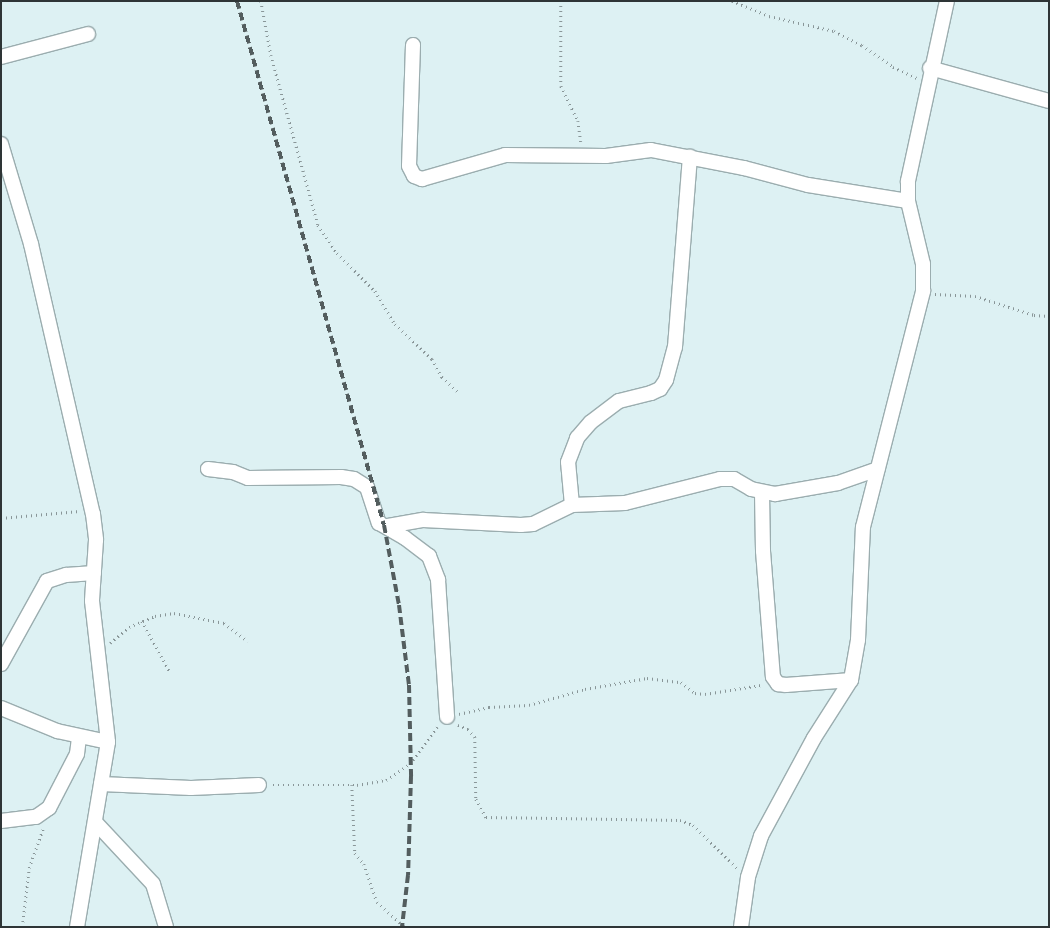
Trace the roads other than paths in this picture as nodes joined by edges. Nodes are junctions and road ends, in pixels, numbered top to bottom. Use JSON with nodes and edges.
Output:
{"nodes":[{"id":1,"x":946,"y":1,"type":"edge"},
{"id":2,"x":88,"y":34,"type":"dead end"},
{"id":3,"x":413,"y":45,"type":"dead end"},
{"id":4,"x":1,"y":57,"type":"edge"},
{"id":5,"x":930,"y":68,"type":"junction"},
{"id":6,"x":1049,"y":101,"type":"edge"},
{"id":7,"x":1,"y":144,"type":"edge"},
{"id":8,"x":690,"y":157,"type":"junction"},
{"id":9,"x":908,"y":200,"type":"junction"},
{"id":10,"x":208,"y":469,"type":"dead end"},
{"id":11,"x":878,"y":469,"type":"junction"},
{"id":12,"x":762,"y":493,"type":"junction"},
{"id":13,"x":572,"y":505,"type":"junction"},
{"id":14,"x":388,"y":526,"type":"junction"},
{"id":15,"x":94,"y":573,"type":"junction"},
{"id":16,"x":1,"y":664,"type":"edge"},
{"id":17,"x":851,"y":680,"type":"junction"},
{"id":18,"x":1,"y":708,"type":"edge"},
{"id":19,"x":447,"y":717,"type":"road end"},
{"id":20,"x":80,"y":738,"type":"junction"},
{"id":21,"x":108,"y":742,"type":"junction"},
{"id":22,"x":101,"y":784,"type":"junction"},
{"id":23,"x":259,"y":785,"type":"road end"},
{"id":24,"x":1,"y":821,"type":"edge"},
{"id":25,"x":96,"y":823,"type":"junction"},
{"id":26,"x":77,"y":927,"type":"edge"},
{"id":27,"x":166,"y":927,"type":"edge"},
{"id":28,"x":741,"y":927,"type":"edge"}],
"edges":[{"from":1,"to":5,"type":"street"},
{"from":2,"to":4,"type":"street"},
{"from":3,"to":8,"type":"street"},
{"from":5,"to":6,"type":"street"},
{"from":5,"to":9,"type":"street"},
{"from":7,"to":15,"type":"street"},
{"from":8,"to":9,"type":"street"},
{"from":8,"to":13,"type":"street"},
{"from":9,"to":11,"type":"street"},
{"from":10,"to":14,"type":"street"},
{"from":11,"to":12,"type":"street"},
{"from":11,"to":17,"type":"street"},
{"from":12,"to":13,"type":"street"},
{"from":12,"to":17,"type":"street"},
{"from":13,"to":14,"type":"street"},
{"from":14,"to":19,"type":"street"},
{"from":15,"to":16,"type":"street"},
{"from":15,"to":21,"type":"street"},
{"from":17,"to":28,"type":"street"},
{"from":18,"to":20,"type":"street"},
{"from":20,"to":21,"type":"street"},
{"from":20,"to":24,"type":"street"},
{"from":21,"to":22,"type":"street"},
{"from":22,"to":23,"type":"street"},
{"from":22,"to":25,"type":"street"},
{"from":25,"to":26,"type":"street"},
{"from":25,"to":27,"type":"street"}]}
